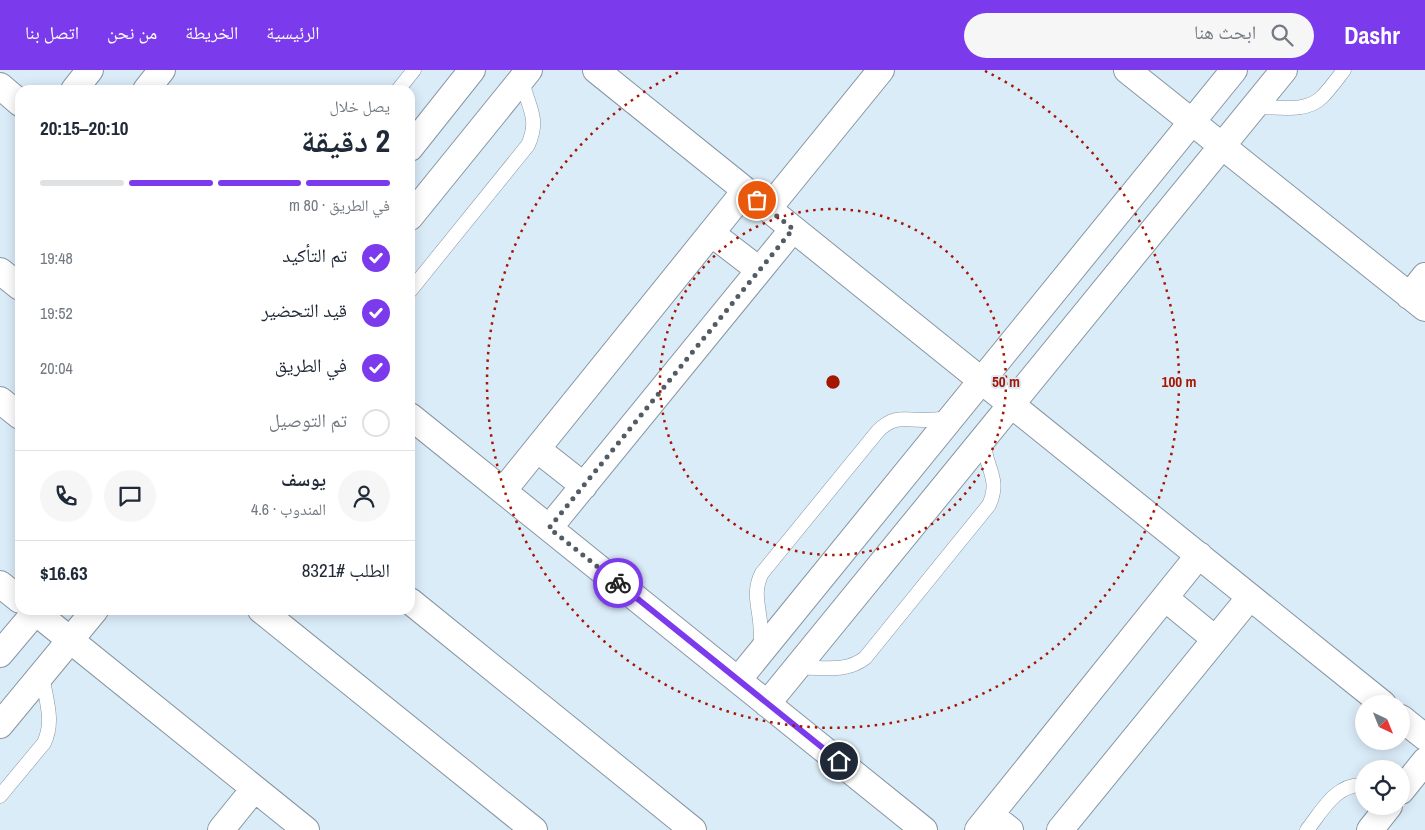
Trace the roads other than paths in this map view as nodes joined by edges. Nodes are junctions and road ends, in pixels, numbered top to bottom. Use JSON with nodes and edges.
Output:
{"nodes":[{"id":1,"x":162,"y":70,"type":"edge"},
{"id":2,"x":414,"y":70,"type":"edge"},
{"id":3,"x":472,"y":70,"type":"edge"},
{"id":4,"x":596,"y":70,"type":"edge"},
{"id":5,"x":881,"y":70,"type":"edge"},
{"id":6,"x":1127,"y":70,"type":"edge"},
{"id":7,"x":1284,"y":70,"type":"edge"},
{"id":8,"x":1344,"y":70,"type":"edge"},
{"id":9,"x":526,"y":74,"type":"edge"},
{"id":10,"x":1226,"y":74,"type":"edge"},
{"id":11,"x":150,"y":85,"type":"edge"},
{"id":12,"x":402,"y":85,"type":"edge"},
{"id":13,"x":0,"y":86,"type":"edge"},
{"id":14,"x":15,"y":99,"type":"edge"},
{"id":15,"x":1254,"y":107,"type":"junction"},
{"id":16,"x":1192,"y":122,"type":"junction"},
{"id":17,"x":415,"y":142,"type":"edge"},
{"id":18,"x":1222,"y":146,"type":"junction"},
{"id":19,"x":745,"y":190,"type":"junction"},
{"id":20,"x":768,"y":209,"type":"junction"},
{"id":21,"x":415,"y":211,"type":"edge"},
{"id":22,"x":793,"y":229,"type":"junction"},
{"id":23,"x":711,"y":233,"type":"junction"},
{"id":24,"x":0,"y":270,"type":"edge"},
{"id":25,"x":759,"y":270,"type":"junction"},
{"id":26,"x":15,"y":283,"type":"edge"},
{"id":27,"x":415,"y":286,"type":"edge"},
{"id":28,"x":1420,"y":294,"type":"edge"},
{"id":29,"x":982,"y":381,"type":"junction"},
{"id":30,"x":0,"y":400,"type":"edge"},
{"id":31,"x":1012,"y":404,"type":"junction"},
{"id":32,"x":15,"y":412,"type":"edge"},
{"id":33,"x":952,"y":418,"type":"junction"},
{"id":34,"x":415,"y":420,"type":"edge"},
{"id":35,"x":984,"y":438,"type":"junction"},
{"id":36,"x":537,"y":449,"type":"junction"},
{"id":37,"x":584,"y":486,"type":"junction"},
{"id":38,"x":503,"y":491,"type":"junction"},
{"id":39,"x":549,"y":528,"type":"junction"},
{"id":40,"x":1199,"y":555,"type":"junction"},
{"id":41,"x":0,"y":584,"type":"edge"},
{"id":42,"x":15,"y":596,"type":"edge"},
{"id":43,"x":1250,"y":596,"type":"junction"},
{"id":44,"x":1165,"y":598,"type":"junction"},
{"id":45,"x":415,"y":605,"type":"edge"},
{"id":46,"x":26,"y":615,"type":"edge"},
{"id":47,"x":40,"y":615,"type":"edge"},
{"id":48,"x":91,"y":615,"type":"edge"},
{"id":49,"x":267,"y":615,"type":"edge"},
{"id":50,"x":1215,"y":639,"type":"junction"},
{"id":51,"x":70,"y":640,"type":"junction"},
{"id":52,"x":2,"y":650,"type":"edge"},
{"id":53,"x":761,"y":652,"type":"junction"},
{"id":54,"x":797,"y":668,"type":"junction"},
{"id":55,"x":42,"y":674,"type":"junction"},
{"id":56,"x":738,"y":680,"type":"junction"},
{"id":57,"x":1372,"y":695,"type":"edge"},
{"id":58,"x":767,"y":704,"type":"junction"},
{"id":59,"x":0,"y":725,"type":"edge"},
{"id":60,"x":1410,"y":725,"type":"edge"},
{"id":61,"x":1425,"y":737,"type":"edge"},
{"id":62,"x":1425,"y":761,"type":"edge"},
{"id":63,"x":1410,"y":779,"type":"edge"},
{"id":64,"x":1355,"y":785,"type":"edge"},
{"id":65,"x":254,"y":789,"type":"junction"},
{"id":66,"x":0,"y":796,"type":"edge"},
{"id":67,"x":1382,"y":815,"type":"edge"},
{"id":68,"x":993,"y":825,"type":"edge"},
{"id":69,"x":221,"y":830,"type":"edge"},
{"id":70,"x":305,"y":830,"type":"edge"},
{"id":71,"x":534,"y":830,"type":"edge"},
{"id":72,"x":693,"y":830,"type":"edge"},
{"id":73,"x":924,"y":830,"type":"edge"},
{"id":74,"x":1060,"y":830,"type":"edge"},
{"id":75,"x":1307,"y":830,"type":"edge"},
{"id":76,"x":1370,"y":830,"type":"edge"}],
"edges":[{"from":1,"to":11,"type":"street"},
{"from":2,"to":12,"type":"lane"},
{"from":3,"to":17,"type":"street"},
{"from":4,"to":19,"type":"street"},
{"from":5,"to":20,"type":"street"},
{"from":6,"to":16,"type":"street"},
{"from":7,"to":15,"type":"street"},
{"from":8,"to":15,"type":"lane"},
{"from":9,"to":21,"type":"street"},
{"from":9,"to":27,"type":"lane"},
{"from":10,"to":16,"type":"street"},
{"from":13,"to":14,"type":"street"},
{"from":15,"to":18,"type":"street"},
{"from":16,"to":18,"type":"street"},
{"from":16,"to":29,"type":"street"},
{"from":18,"to":28,"type":"street"},
{"from":18,"to":31,"type":"street"},
{"from":19,"to":20,"type":"street"},
{"from":19,"to":23,"type":"street"},
{"from":20,"to":22,"type":"street"},
{"from":22,"to":25,"type":"street"},
{"from":22,"to":29,"type":"street"},
{"from":23,"to":25,"type":"street"},
{"from":23,"to":36,"type":"street"},
{"from":24,"to":26,"type":"street"},
{"from":25,"to":37,"type":"street"},
{"from":29,"to":31,"type":"street"},
{"from":29,"to":33,"type":"street"},
{"from":30,"to":32,"type":"street"},
{"from":31,"to":35,"type":"street"},
{"from":31,"to":40,"type":"street"},
{"from":33,"to":53,"type":"street"},
{"from":33,"to":53,"type":"lane"},
{"from":34,"to":38,"type":"street"},
{"from":35,"to":54,"type":"street"},
{"from":35,"to":54,"type":"lane"},
{"from":36,"to":37,"type":"street"},
{"from":36,"to":38,"type":"street"},
{"from":37,"to":39,"type":"street"},
{"from":38,"to":39,"type":"street"},
{"from":39,"to":56,"type":"street"},
{"from":40,"to":43,"type":"street"},
{"from":40,"to":44,"type":"street"},
{"from":41,"to":42,"type":"street"},
{"from":43,"to":50,"type":"street"},
{"from":43,"to":57,"type":"street"},
{"from":44,"to":50,"type":"street"},
{"from":44,"to":68,"type":"street"},
{"from":45,"to":72,"type":"street"},
{"from":46,"to":52,"type":"street"},
{"from":47,"to":51,"type":"street"},
{"from":48,"to":51,"type":"street"},
{"from":49,"to":71,"type":"street"},
{"from":50,"to":74,"type":"street"},
{"from":51,"to":55,"type":"street"},
{"from":51,"to":65,"type":"street"},
{"from":53,"to":56,"type":"street"},
{"from":54,"to":58,"type":"street"},
{"from":55,"to":59,"type":"street"},
{"from":55,"to":66,"type":"lane"},
{"from":56,"to":58,"type":"street"},
{"from":58,"to":73,"type":"street"},
{"from":60,"to":61,"type":"street"},
{"from":62,"to":63,"type":"street"},
{"from":64,"to":75,"type":"lane"},
{"from":65,"to":69,"type":"street"},
{"from":65,"to":70,"type":"street"},
{"from":67,"to":76,"type":"street"}]}
